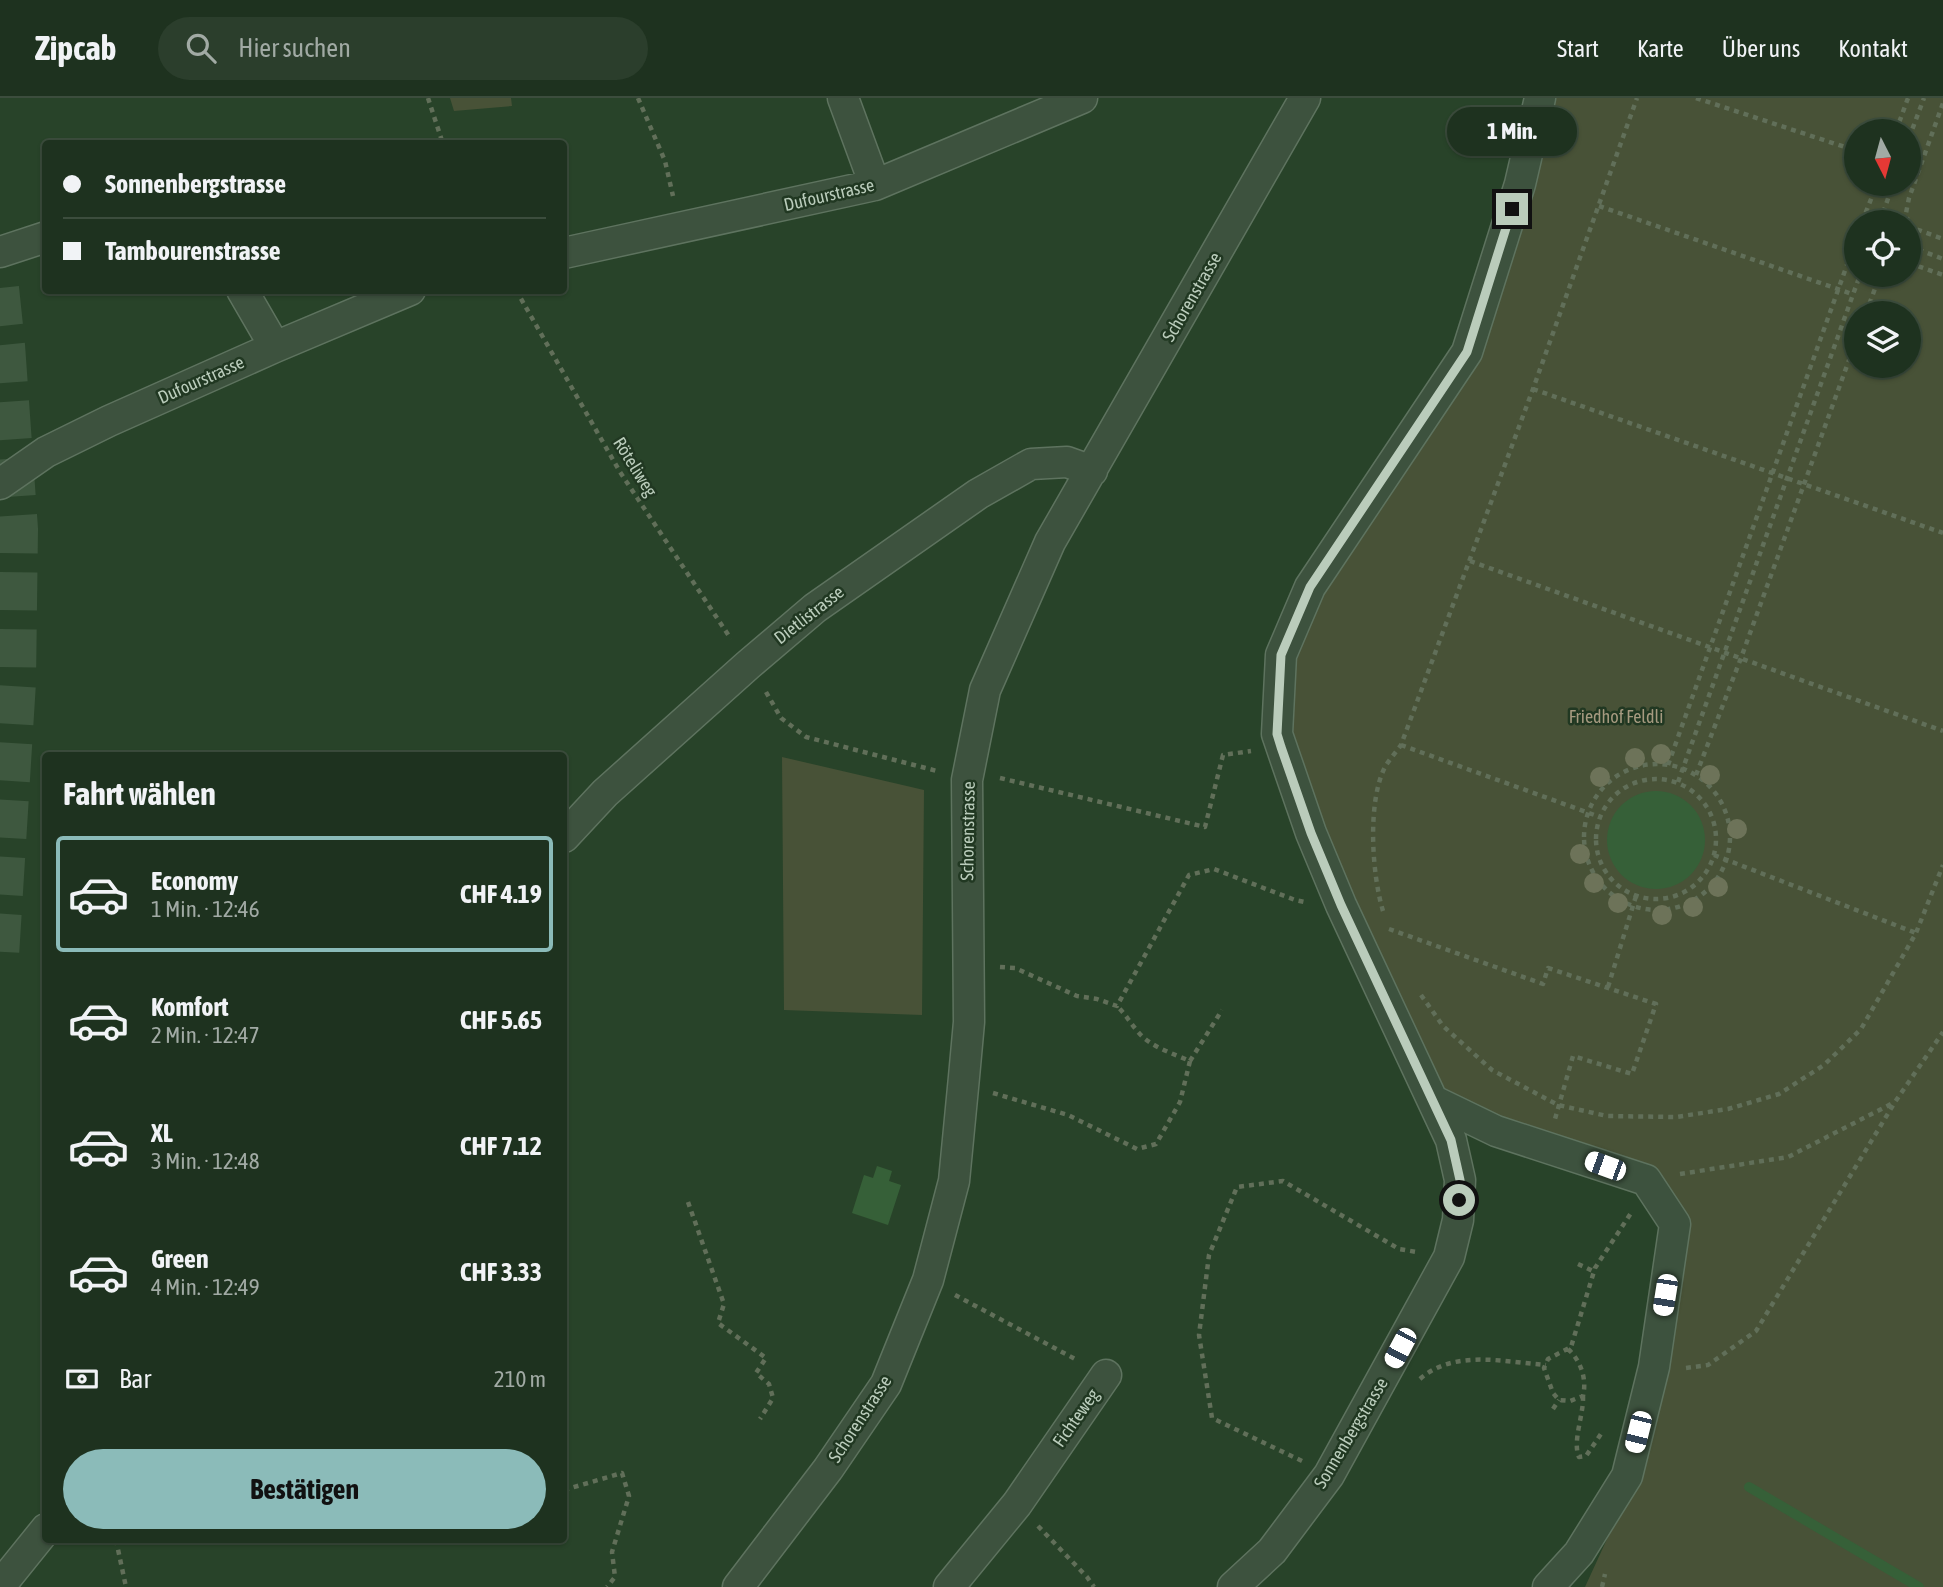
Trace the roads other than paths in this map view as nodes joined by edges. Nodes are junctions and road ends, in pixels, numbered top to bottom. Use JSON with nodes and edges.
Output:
{"nodes":[{"id":1,"x":843,"y":98,"type":"edge"},
{"id":2,"x":1082,"y":98,"type":"edge"},
{"id":3,"x":1305,"y":98,"type":"edge"},
{"id":4,"x":1541,"y":98,"type":"edge"},
{"id":5,"x":875,"y":185,"type":"junction"},
{"id":6,"x":42,"y":237,"type":"edge"},
{"id":7,"x":567,"y":252,"type":"edge"},
{"id":8,"x":0,"y":253,"type":"edge"},
{"id":9,"x":244,"y":294,"type":"edge"},
{"id":10,"x":401,"y":294,"type":"edge"},
{"id":11,"x":275,"y":347,"type":"junction"},
{"id":12,"x":1092,"y":471,"type":"junction"},
{"id":13,"x":0,"y":484,"type":"edge"},
{"id":14,"x":567,"y":835,"type":"edge"},
{"id":15,"x":1434,"y":1101,"type":"junction"},
{"id":16,"x":1105,"y":1375,"type":"road end"},
{"id":17,"x":42,"y":1534,"type":"edge"},
{"id":18,"x":0,"y":1586,"type":"edge"},
{"id":19,"x":738,"y":1587,"type":"edge"},
{"id":20,"x":949,"y":1587,"type":"edge"},
{"id":21,"x":1233,"y":1587,"type":"edge"},
{"id":22,"x":1548,"y":1587,"type":"edge"}],
"edges":[{"from":1,"to":5,"type":"street"},
{"from":2,"to":5,"type":"street","name":"Dufourstrasse"},
{"from":3,"to":12,"type":"street","name":"Schorenstrasse"},
{"from":4,"to":15,"type":"street","name":"Sonnenbergstrasse"},
{"from":5,"to":7,"type":"street","name":"Dufourstrasse"},
{"from":6,"to":8,"type":"street"},
{"from":9,"to":11,"type":"street"},
{"from":10,"to":11,"type":"street","name":"Dufourstrasse"},
{"from":11,"to":13,"type":"street","name":"Dufourstrasse"},
{"from":12,"to":14,"type":"street","name":"Dietlistrasse"},
{"from":12,"to":19,"type":"street","name":"Schorenstrasse"},
{"from":15,"to":21,"type":"street","name":"Sonnenbergstrasse"},
{"from":15,"to":22,"type":"street"},
{"from":16,"to":20,"type":"street","name":"Fichteweg"},
{"from":17,"to":18,"type":"street"}]}
